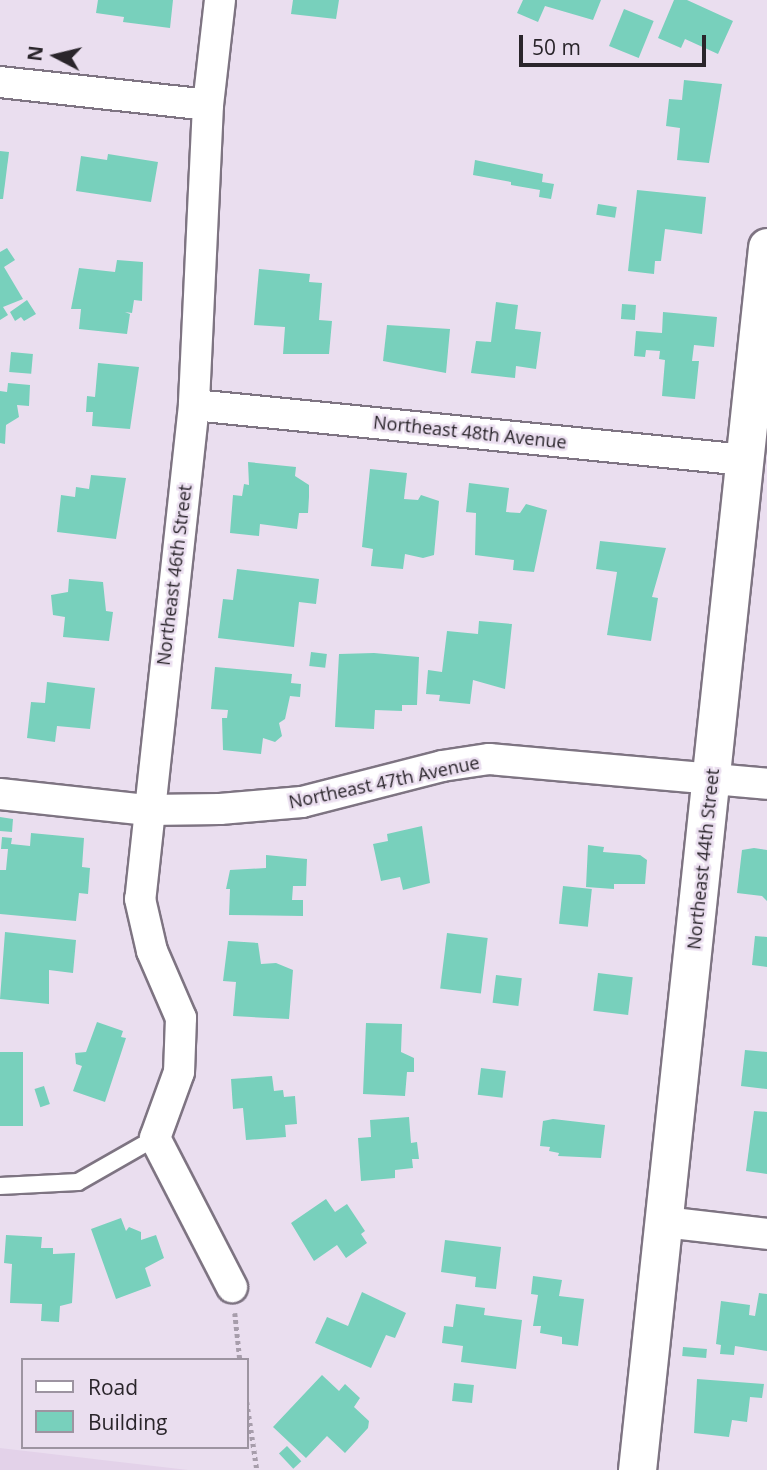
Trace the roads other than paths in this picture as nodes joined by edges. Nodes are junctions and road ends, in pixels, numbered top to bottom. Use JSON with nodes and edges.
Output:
{"nodes":[{"id":1,"x":220,"y":0,"type":"edge"},
{"id":2,"x":0,"y":82,"type":"edge"},
{"id":3,"x":208,"y":105,"type":"junction"},
{"id":4,"x":767,"y":247,"type":"edge"},
{"id":5,"x":194,"y":405,"type":"junction"},
{"id":6,"x":746,"y":460,"type":"junction"},
{"id":7,"x":712,"y":779,"type":"junction"},
{"id":8,"x":767,"y":784,"type":"edge"},
{"id":9,"x":0,"y":793,"type":"edge"},
{"id":10,"x":148,"y":810,"type":"junction"},
{"id":11,"x":155,"y":1138,"type":"junction"},
{"id":12,"x":0,"y":1186,"type":"edge"},
{"id":13,"x":664,"y":1222,"type":"junction"},
{"id":14,"x":767,"y":1234,"type":"edge"},
{"id":15,"x":232,"y":1287,"type":"road end"},
{"id":16,"x":636,"y":1470,"type":"edge"}],
"edges":[{"from":1,"to":3,"type":"street","name":"Northeast 46th Street"},
{"from":2,"to":3,"type":"street"},
{"from":3,"to":5,"type":"street","name":"Northeast 46th Street"},
{"from":4,"to":6,"type":"street","name":"Northeast 44th Street"},
{"from":5,"to":6,"type":"street","name":"Northeast 48th Avenue"},
{"from":5,"to":10,"type":"street","name":"Northeast 46th Street"},
{"from":6,"to":7,"type":"street","name":"Northeast 44th Street"},
{"from":7,"to":8,"type":"street","name":"Northeast 47th Avenue"},
{"from":7,"to":10,"type":"street","name":"Northeast 47th Avenue"},
{"from":7,"to":13,"type":"street","name":"Northeast 44th Street"},
{"from":9,"to":10,"type":"street","name":"Northeast 47th Avenue"},
{"from":10,"to":11,"type":"street","name":"Northeast 46th Street"},
{"from":11,"to":12,"type":"lane"},
{"from":11,"to":15,"type":"street"},
{"from":13,"to":14,"type":"street"},
{"from":13,"to":16,"type":"street","name":"Northeast 44th Street"}]}
